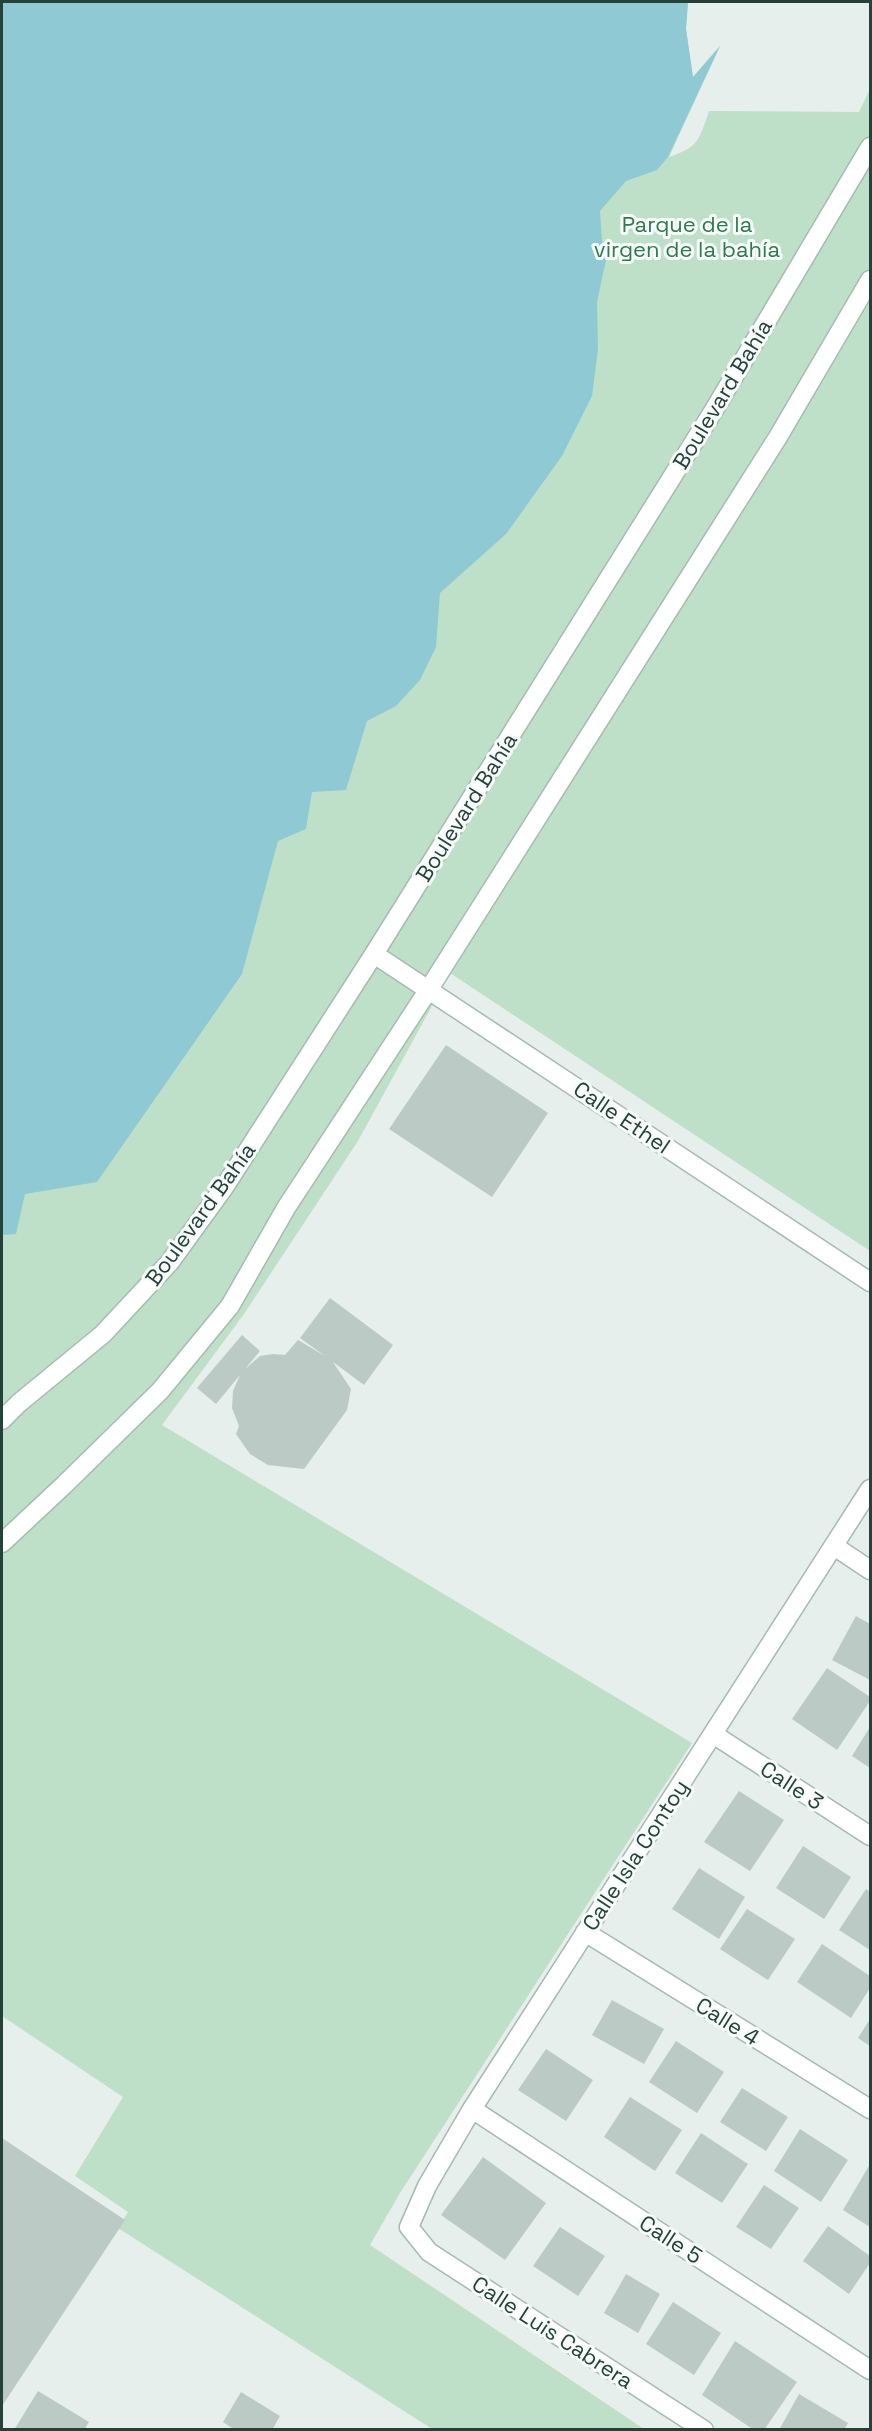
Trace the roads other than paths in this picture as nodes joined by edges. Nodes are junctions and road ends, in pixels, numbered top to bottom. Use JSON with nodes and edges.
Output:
{"nodes":[{"id":1,"x":870,"y":147,"type":"edge"},
{"id":2,"x":870,"y":280,"type":"edge"},
{"id":3,"x":374,"y":954,"type":"junction"},
{"id":4,"x":429,"y":989,"type":"junction"},
{"id":5,"x":870,"y":1282,"type":"edge"},
{"id":6,"x":2,"y":1420,"type":"edge"},
{"id":7,"x":870,"y":1490,"type":"edge"},
{"id":8,"x":2,"y":1543,"type":"edge"},
{"id":9,"x":834,"y":1546,"type":"junction"},
{"id":10,"x":870,"y":1570,"type":"edge"},
{"id":11,"x":713,"y":1734,"type":"junction"},
{"id":12,"x":870,"y":1836,"type":"edge"},
{"id":13,"x":585,"y":1932,"type":"junction"},
{"id":14,"x":472,"y":2109,"type":"junction"},
{"id":15,"x":870,"y":2109,"type":"edge"},
{"id":16,"x":409,"y":2227,"type":"joint"},
{"id":17,"x":870,"y":2370,"type":"edge"},
{"id":18,"x":704,"y":2430,"type":"edge"}],
"edges":[{"from":1,"to":3,"type":"main road","name":"Boulevard Bahía"},
{"from":2,"to":4,"type":"main road"},
{"from":3,"to":4,"type":"main road","name":"Calle Ethel"},
{"from":3,"to":6,"type":"main road","name":"Boulevard Bahía"},
{"from":4,"to":5,"type":"main road","name":"Calle Ethel"},
{"from":4,"to":8,"type":"main road"},
{"from":7,"to":9,"type":"main road","name":"Calle Isla Contoy"},
{"from":9,"to":10,"type":"main road"},
{"from":9,"to":11,"type":"main road","name":"Calle Isla Contoy"},
{"from":11,"to":12,"type":"main road","name":"Calle 3"},
{"from":11,"to":13,"type":"main road","name":"Calle Isla Contoy"},
{"from":13,"to":14,"type":"main road","name":"Calle Isla Contoy"},
{"from":13,"to":15,"type":"main road","name":"Calle 4"},
{"from":14,"to":16,"type":"main road","name":"Calle Isla Contoy"},
{"from":14,"to":17,"type":"main road","name":"Calle 5"},
{"from":16,"to":18,"type":"main road","name":"Calle Luis Cabrera"}]}
